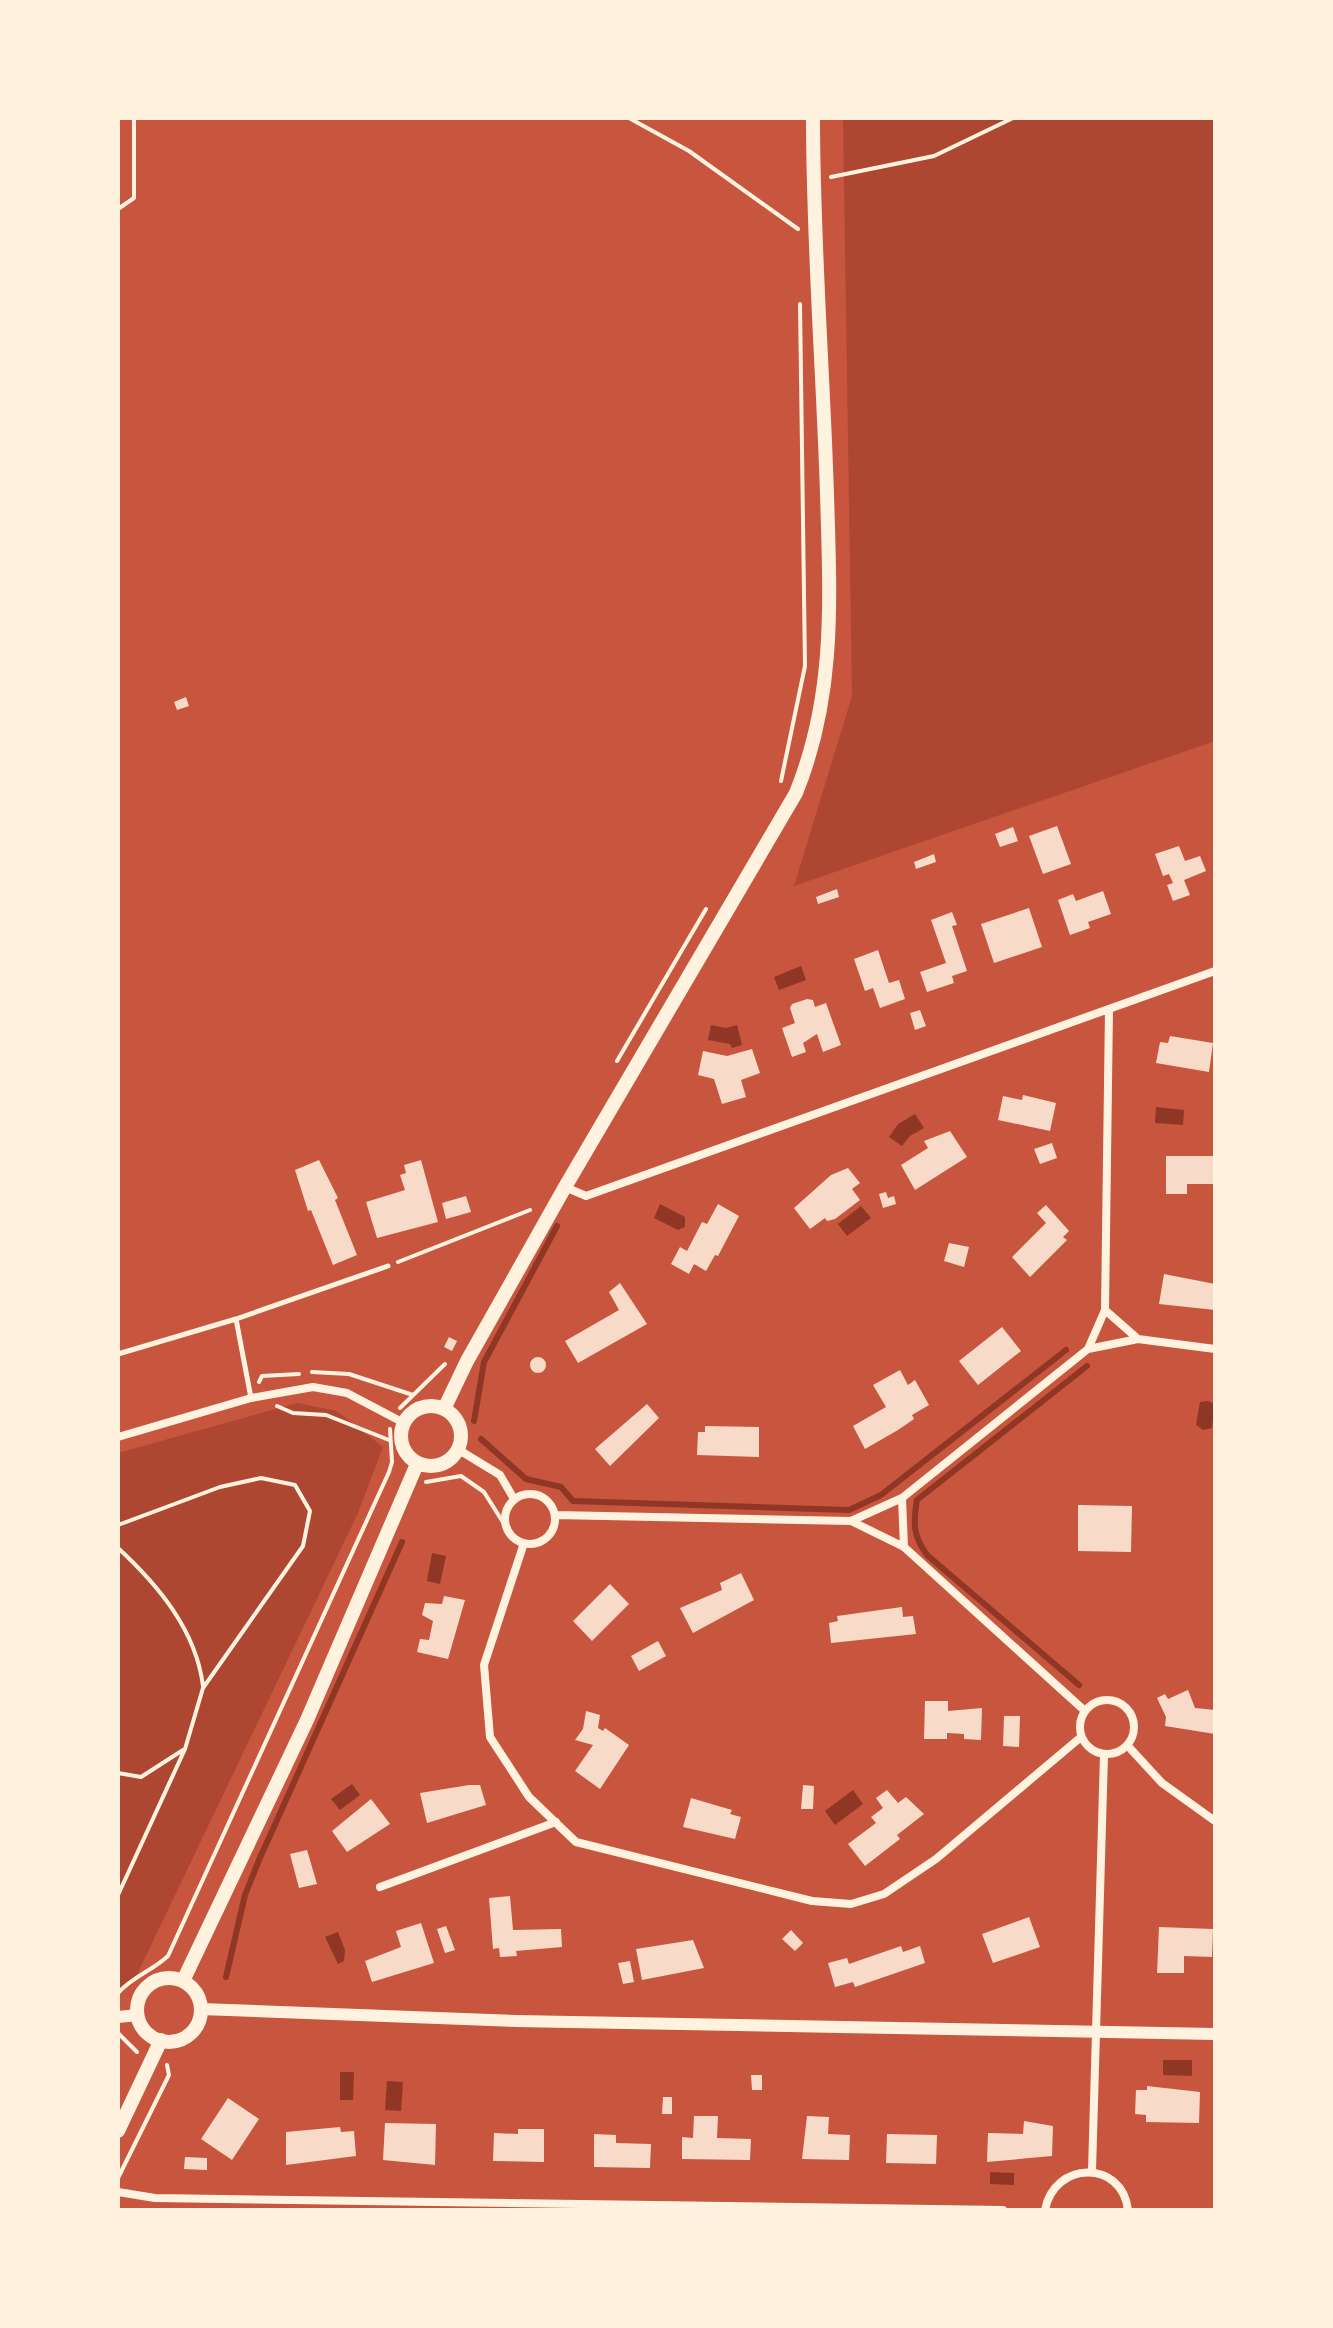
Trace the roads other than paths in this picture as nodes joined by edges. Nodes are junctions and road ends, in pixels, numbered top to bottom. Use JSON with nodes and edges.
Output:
{"nodes":[{"id":1,"x":813,"y":118,"type":"edge"},
{"id":2,"x":1215,"y":971,"type":"edge"},
{"id":3,"x":1109,"y":1009,"type":"junction"},
{"id":4,"x":565,"y":1187,"type":"junction"},
{"id":5,"x":388,"y":1266,"type":"road end"},
{"id":6,"x":1105,"y":1310,"type":"junction"},
{"id":7,"x":236,"y":1319,"type":"junction"},
{"id":8,"x":1138,"y":1339,"type":"junction"},
{"id":9,"x":1088,"y":1349,"type":"junction"},
{"id":10,"x":1215,"y":1349,"type":"edge"},
{"id":11,"x":118,"y":1354,"type":"edge"},
{"id":12,"x":251,"y":1398,"type":"junction"},
{"id":13,"x":444,"y":1409,"type":"junction"},
{"id":14,"x":404,"y":1423,"type":"junction"},
{"id":15,"x":118,"y":1437,"type":"edge"},
{"id":16,"x":459,"y":1450,"type":"junction"},
{"id":17,"x":413,"y":1470,"type":"junction"},
{"id":18,"x":902,"y":1498,"type":"junction"},
{"id":19,"x":514,"y":1499,"type":"junction"},
{"id":20,"x":555,"y":1515,"type":"junction"},
{"id":21,"x":851,"y":1521,"type":"junction"},
{"id":22,"x":524,"y":1543,"type":"junction"},
{"id":23,"x":904,"y":1547,"type":"junction"},
{"id":24,"x":1085,"y":1711,"type":"junction"},
{"id":25,"x":1081,"y":1737,"type":"junction"},
{"id":26,"x":1127,"y":1745,"type":"junction"},
{"id":27,"x":1104,"y":1755,"type":"junction"},
{"id":28,"x":1215,"y":1821,"type":"edge"},
{"id":29,"x":556,"y":1822,"type":"junction"},
{"id":30,"x":380,"y":1887,"type":"dead end"},
{"id":31,"x":183,"y":1981,"type":"junction"},
{"id":32,"x":201,"y":2009,"type":"junction"},
{"id":33,"x":138,"y":2015,"type":"junction"},
{"id":34,"x":118,"y":2017,"type":"edge"},
{"id":35,"x":1095,"y":2034,"type":"junction"},
{"id":36,"x":1215,"y":2034,"type":"edge"},
{"id":37,"x":161,"y":2040,"type":"junction"},
{"id":38,"x":118,"y":2131,"type":"edge"},
{"id":39,"x":1092,"y":2171,"type":"junction"},
{"id":40,"x":118,"y":2192,"type":"edge"},
{"id":41,"x":1003,"y":2210,"type":"edge"},
{"id":42,"x":1045,"y":2210,"type":"edge"},
{"id":43,"x":1128,"y":2210,"type":"edge"}],
"edges":[{"from":1,"to":4,"type":"main road"},
{"from":2,"to":3,"type":"street"},
{"from":3,"to":4,"type":"street"},
{"from":3,"to":6,"type":"street"},
{"from":4,"to":13,"type":"main road"},
{"from":5,"to":7,"type":"lane"},
{"from":6,"to":8,"type":"street"},
{"from":6,"to":9,"type":"street"},
{"from":7,"to":11,"type":"lane"},
{"from":7,"to":12,"type":"lane"},
{"from":8,"to":9,"type":"street"},
{"from":8,"to":10,"type":"street"},
{"from":9,"to":18,"type":"street"},
{"from":12,"to":14,"type":"street"},
{"from":12,"to":15,"type":"street"},
{"from":13,"to":14,"type":"main road"},
{"from":13,"to":16,"type":"main road"},
{"from":14,"to":17,"type":"main road"},
{"from":16,"to":17,"type":"main road"},
{"from":16,"to":19,"type":"street"},
{"from":17,"to":31,"type":"main road"},
{"from":18,"to":21,"type":"street"},
{"from":18,"to":23,"type":"street"},
{"from":19,"to":20,"type":"street"},
{"from":19,"to":22,"type":"street"},
{"from":20,"to":21,"type":"street"},
{"from":20,"to":22,"type":"street"},
{"from":21,"to":23,"type":"street"},
{"from":22,"to":29,"type":"street"},
{"from":23,"to":24,"type":"street"},
{"from":24,"to":25,"type":"street"},
{"from":24,"to":26,"type":"street"},
{"from":25,"to":27,"type":"street"},
{"from":25,"to":29,"type":"street"},
{"from":26,"to":27,"type":"street"},
{"from":26,"to":28,"type":"street"},
{"from":27,"to":35,"type":"street"},
{"from":29,"to":30,"type":"street"},
{"from":31,"to":32,"type":"main road"},
{"from":31,"to":33,"type":"main road"},
{"from":32,"to":35,"type":"street"},
{"from":32,"to":37,"type":"main road"},
{"from":33,"to":34,"type":"street"},
{"from":33,"to":37,"type":"main road"},
{"from":35,"to":36,"type":"street"},
{"from":35,"to":39,"type":"street"},
{"from":37,"to":38,"type":"main road"},
{"from":39,"to":42,"type":"street"},
{"from":39,"to":43,"type":"street"},
{"from":40,"to":41,"type":"street"}]}
